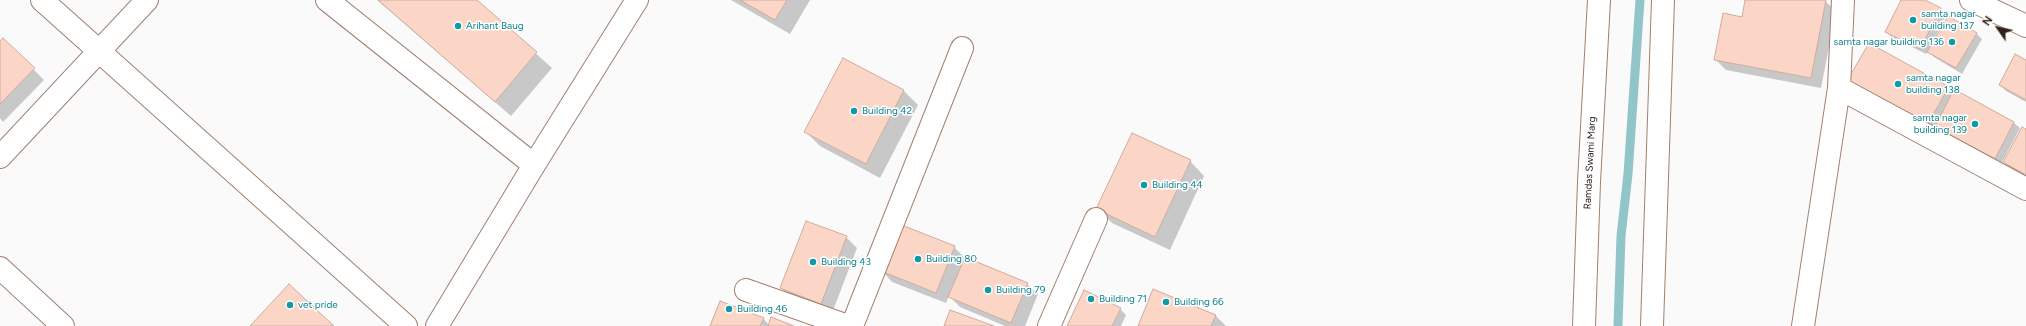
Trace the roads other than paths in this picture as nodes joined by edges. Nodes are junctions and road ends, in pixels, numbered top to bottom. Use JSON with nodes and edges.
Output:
{"nodes":[{"id":1,"x":42,"y":0,"type":"edge"},
{"id":2,"x":147,"y":0,"type":"edge"},
{"id":3,"x":327,"y":0,"type":"edge"},
{"id":4,"x":638,"y":0,"type":"edge"},
{"id":5,"x":1600,"y":0,"type":"edge"},
{"id":6,"x":1663,"y":0,"type":"edge"},
{"id":7,"x":1843,"y":0,"type":"edge"},
{"id":8,"x":1971,"y":0,"type":"edge"},
{"id":9,"x":2026,"y":26,"type":"edge"},
{"id":10,"x":962,"y":48,"type":"dead end"},
{"id":11,"x":99,"y":51,"type":"junction"},
{"id":12,"x":1839,"y":88,"type":"junction"},
{"id":13,"x":0,"y":157,"type":"edge"},
{"id":14,"x":534,"y":165,"type":"junction"},
{"id":15,"x":2026,"y":189,"type":"edge"},
{"id":16,"x":1096,"y":219,"type":"dead end"},
{"id":17,"x":0,"y":268,"type":"edge"},
{"id":18,"x":746,"y":290,"type":"dead end"},
{"id":19,"x":63,"y":326,"type":"edge"},
{"id":20,"x":406,"y":326,"type":"edge"},
{"id":21,"x":437,"y":326,"type":"edge"},
{"id":22,"x":848,"y":326,"type":"edge"},
{"id":23,"x":852,"y":326,"type":"edge"},
{"id":24,"x":1049,"y":326,"type":"edge"},
{"id":25,"x":1584,"y":326,"type":"edge"},
{"id":26,"x":1652,"y":326,"type":"edge"},
{"id":27,"x":1803,"y":326,"type":"edge"}],
"edges":[{"from":1,"to":11,"type":"street"},
{"from":2,"to":11,"type":"street"},
{"from":3,"to":14,"type":"street"},
{"from":4,"to":14,"type":"street"},
{"from":5,"to":25,"type":"street","name":"Ramdas Swami Marg"},
{"from":6,"to":26,"type":"street"},
{"from":7,"to":12,"type":"street"},
{"from":8,"to":9,"type":"street"},
{"from":10,"to":23,"type":"street"},
{"from":11,"to":13,"type":"street"},
{"from":11,"to":20,"type":"street"},
{"from":12,"to":15,"type":"street"},
{"from":12,"to":27,"type":"street"},
{"from":14,"to":21,"type":"street"},
{"from":16,"to":24,"type":"street"},
{"from":17,"to":19,"type":"street"},
{"from":18,"to":22,"type":"street"}]}
